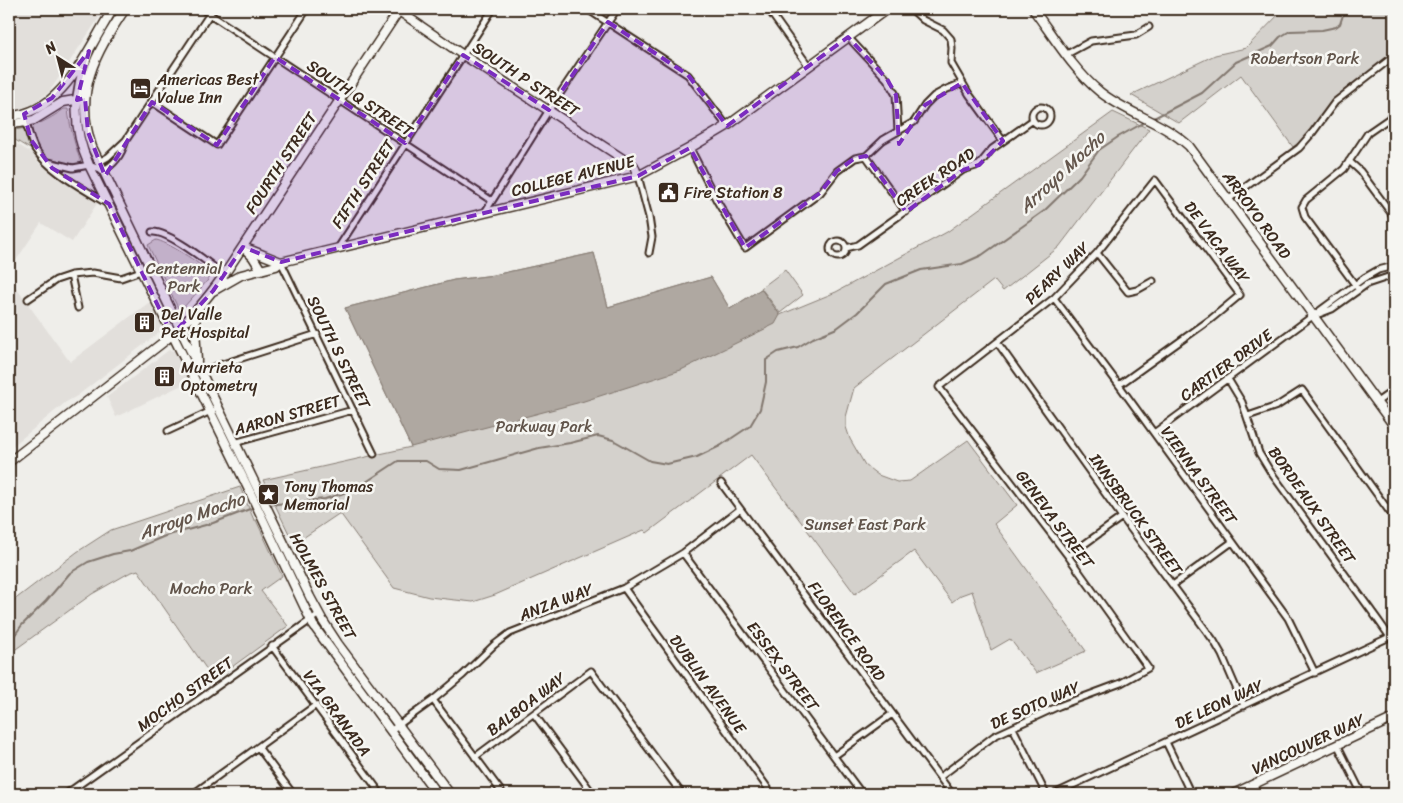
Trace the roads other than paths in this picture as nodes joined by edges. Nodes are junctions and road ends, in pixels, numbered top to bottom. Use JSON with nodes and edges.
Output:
{"nodes":[{"id":1,"x":113,"y":9,"type":"edge"},
{"id":2,"x":125,"y":9,"type":"edge"},
{"id":3,"x":202,"y":9,"type":"edge"},
{"id":4,"x":307,"y":9,"type":"edge"},
{"id":5,"x":398,"y":9,"type":"edge"},
{"id":6,"x":493,"y":9,"type":"edge"},
{"id":7,"x":587,"y":9,"type":"edge"},
{"id":8,"x":617,"y":9,"type":"edge"},
{"id":9,"x":768,"y":9,"type":"edge"},
{"id":10,"x":887,"y":9,"type":"edge"},
{"id":11,"x":911,"y":9,"type":"edge"},
{"id":12,"x":1033,"y":9,"type":"edge"},
{"id":13,"x":211,"y":11,"type":"edge"},
{"id":14,"x":608,"y":22,"type":"junction"},
{"id":15,"x":1149,"y":27,"type":"dead end"},
{"id":16,"x":848,"y":37,"type":"junction"},
{"id":17,"x":88,"y":51,"type":"junction"},
{"id":18,"x":1066,"y":54,"type":"junction"},
{"id":19,"x":463,"y":55,"type":"junction"},
{"id":20,"x":275,"y":56,"type":"junction"},
{"id":21,"x":1394,"y":56,"type":"edge"},
{"id":22,"x":808,"y":65,"type":"junction"},
{"id":23,"x":962,"y":83,"type":"junction"},
{"id":24,"x":81,"y":99,"type":"junction"},
{"id":25,"x":339,"y":99,"type":"junction"},
{"id":26,"x":152,"y":102,"type":"junction"},
{"id":27,"x":549,"y":110,"type":"junction"},
{"id":28,"x":1394,"y":115,"type":"edge"},
{"id":29,"x":9,"y":116,"type":"edge"},
{"id":30,"x":25,"y":118,"type":"junction"},
{"id":31,"x":1033,"y":120,"type":"dead end"},
{"id":32,"x":9,"y":124,"type":"edge"},
{"id":33,"x":727,"y":126,"type":"junction"},
{"id":34,"x":898,"y":130,"type":"junction"},
{"id":35,"x":126,"y":140,"type":"junction"},
{"id":36,"x":1003,"y":141,"type":"junction"},
{"id":37,"x":405,"y":143,"type":"junction"},
{"id":38,"x":690,"y":148,"type":"junction"},
{"id":39,"x":866,"y":156,"type":"junction"},
{"id":40,"x":1349,"y":161,"type":"junction"},
{"id":41,"x":48,"y":162,"type":"junction"},
{"id":42,"x":99,"y":162,"type":"junction"},
{"id":43,"x":89,"y":165,"type":"junction"},
{"id":44,"x":102,"y":170,"type":"junction"},
{"id":45,"x":638,"y":176,"type":"junction"},
{"id":46,"x":1155,"y":180,"type":"joint"},
{"id":47,"x":492,"y":200,"type":"junction"},
{"id":48,"x":1229,"y":200,"type":"junction"},
{"id":49,"x":109,"y":204,"type":"junction"},
{"id":50,"x":486,"y":212,"type":"junction"},
{"id":51,"x":906,"y":212,"type":"junction"},
{"id":52,"x":1394,"y":217,"type":"edge"},
{"id":53,"x":152,"y":232,"type":"dead end"},
{"id":54,"x":243,"y":247,"type":"junction"},
{"id":55,"x":338,"y":248,"type":"junction"},
{"id":56,"x":846,"y":248,"type":"dead end"},
{"id":57,"x":1097,"y":253,"type":"junction"},
{"id":58,"x":649,"y":254,"type":"dead end"},
{"id":59,"x":281,"y":262,"type":"junction"},
{"id":60,"x":1394,"y":266,"type":"edge"},
{"id":61,"x":261,"y":270,"type":"junction"},
{"id":62,"x":141,"y":271,"type":"junction"},
{"id":63,"x":224,"y":274,"type":"junction"},
{"id":64,"x":71,"y":275,"type":"junction"},
{"id":65,"x":1394,"y":275,"type":"edge"},
{"id":66,"x":1152,"y":281,"type":"dead end"},
{"id":67,"x":1355,"y":285,"type":"junction"},
{"id":68,"x":1359,"y":290,"type":"junction"},
{"id":69,"x":213,"y":291,"type":"junction"},
{"id":70,"x":1054,"y":298,"type":"junction"},
{"id":71,"x":28,"y":299,"type":"dead end"},
{"id":72,"x":78,"y":308,"type":"dead end"},
{"id":73,"x":197,"y":311,"type":"junction"},
{"id":74,"x":1314,"y":316,"type":"junction"},
{"id":75,"x":181,"y":328,"type":"junction"},
{"id":76,"x":317,"y":334,"type":"junction"},
{"id":77,"x":172,"y":336,"type":"junction"},
{"id":78,"x":998,"y":342,"type":"junction"},
{"id":79,"x":197,"y":363,"type":"junction"},
{"id":80,"x":201,"y":371,"type":"junction"},
{"id":81,"x":1228,"y":379,"type":"junction"},
{"id":82,"x":1119,"y":385,"type":"junction"},
{"id":83,"x":939,"y":387,"type":"joint"},
{"id":84,"x":1394,"y":390,"type":"edge"},
{"id":85,"x":1377,"y":402,"type":"junction"},
{"id":86,"x":218,"y":407,"type":"junction"},
{"id":87,"x":353,"y":410,"type":"junction"},
{"id":88,"x":210,"y":412,"type":"junction"},
{"id":89,"x":1248,"y":416,"type":"junction"},
{"id":90,"x":1394,"y":426,"type":"edge"},
{"id":91,"x":168,"y":432,"type":"dead end"},
{"id":92,"x":1154,"y":433,"type":"junction"},
{"id":93,"x":235,"y":442,"type":"junction"},
{"id":94,"x":227,"y":445,"type":"junction"},
{"id":95,"x":374,"y":454,"type":"dead end"},
{"id":96,"x":9,"y":462,"type":"edge"},
{"id":97,"x":721,"y":483,"type":"dead end"},
{"id":98,"x":254,"y":491,"type":"junction"},
{"id":99,"x":740,"y":509,"type":"junction"},
{"id":100,"x":1122,"y":517,"type":"junction"},
{"id":101,"x":1394,"y":518,"type":"edge"},
{"id":102,"x":267,"y":519,"type":"junction"},
{"id":103,"x":1232,"y":542,"type":"junction"},
{"id":104,"x":683,"y":553,"type":"junction"},
{"id":105,"x":1068,"y":556,"type":"junction"},
{"id":106,"x":1173,"y":585,"type":"junction"},
{"id":107,"x":624,"y":588,"type":"junction"},
{"id":108,"x":319,"y":614,"type":"junction"},
{"id":109,"x":310,"y":619,"type":"junction"},
{"id":110,"x":1392,"y":636,"type":"edge"},
{"id":111,"x":272,"y":646,"type":"junction"},
{"id":112,"x":1148,"y":668,"type":"joint"},
{"id":113,"x":1315,"y":673,"type":"junction"},
{"id":114,"x":433,"y":700,"type":"junction"},
{"id":115,"x":316,"y":705,"type":"junction"},
{"id":116,"x":1244,"y":706,"type":"junction"},
{"id":117,"x":534,"y":714,"type":"junction"},
{"id":118,"x":892,"y":714,"type":"junction"},
{"id":119,"x":1394,"y":718,"type":"edge"},
{"id":120,"x":399,"y":725,"type":"junction"},
{"id":121,"x":1013,"y":728,"type":"junction"},
{"id":122,"x":390,"y":731,"type":"junction"},
{"id":123,"x":1166,"y":742,"type":"junction"},
{"id":124,"x":1338,"y":746,"type":"junction"},
{"id":125,"x":258,"y":747,"type":"junction"},
{"id":126,"x":834,"y":756,"type":"junction"},
{"id":127,"x":476,"y":757,"type":"junction"},
{"id":128,"x":940,"y":777,"type":"junction"},
{"id":129,"x":66,"y":794,"type":"edge"},
{"id":130,"x":196,"y":794,"type":"edge"},
{"id":131,"x":293,"y":794,"type":"edge"},
{"id":132,"x":381,"y":794,"type":"edge"},
{"id":133,"x":437,"y":794,"type":"edge"},
{"id":134,"x":450,"y":794,"type":"edge"},
{"id":135,"x":503,"y":794,"type":"edge"},
{"id":136,"x":593,"y":794,"type":"edge"},
{"id":137,"x":682,"y":794,"type":"edge"},
{"id":138,"x":772,"y":794,"type":"edge"},
{"id":139,"x":862,"y":794,"type":"edge"},
{"id":140,"x":952,"y":794,"type":"edge"},
{"id":141,"x":1046,"y":794,"type":"edge"},
{"id":142,"x":1054,"y":794,"type":"edge"},
{"id":143,"x":1191,"y":794,"type":"edge"},
{"id":144,"x":1233,"y":794,"type":"edge"},
{"id":145,"x":1362,"y":794,"type":"edge"}],
"edges":[{"from":1,"to":17,"type":"main road"},
{"from":2,"to":24,"type":"main road"},
{"from":3,"to":13,"type":"street","name":"SOUTH Q STREET"},
{"from":4,"to":20,"type":"street"},
{"from":5,"to":19,"type":"main road","name":"SOUTH P STREET"},
{"from":5,"to":25,"type":"main road","name":"FOURTH STREET"},
{"from":6,"to":19,"type":"street","name":"FIFTH STREET"},
{"from":7,"to":14,"type":"street"},
{"from":8,"to":14,"type":"street"},
{"from":9,"to":22,"type":"street"},
{"from":10,"to":16,"type":"main road","name":"COLLEGE AVENUE"},
{"from":11,"to":23,"type":"street"},
{"from":12,"to":18,"type":"main road","name":"ARROYO ROAD"},
{"from":13,"to":20,"type":"street","name":"SOUTH Q STREET"},
{"from":13,"to":26,"type":"street"},
{"from":14,"to":27,"type":"street"},
{"from":14,"to":33,"type":"street"},
{"from":15,"to":18,"type":"street"},
{"from":16,"to":22,"type":"main road","name":"COLLEGE AVENUE"},
{"from":16,"to":34,"type":"street"},
{"from":17,"to":24,"type":"main road"},
{"from":17,"to":30,"type":"main road"},
{"from":18,"to":48,"type":"main road","name":"ARROYO ROAD"},
{"from":19,"to":27,"type":"main road","name":"SOUTH P STREET"},
{"from":19,"to":37,"type":"street","name":"FIFTH STREET"},
{"from":20,"to":25,"type":"street","name":"SOUTH Q STREET"},
{"from":20,"to":26,"type":"street"},
{"from":21,"to":48,"type":"street"},
{"from":22,"to":33,"type":"main road","name":"COLLEGE AVENUE"},
{"from":23,"to":34,"type":"street"},
{"from":23,"to":36,"type":"street"},
{"from":24,"to":30,"type":"main road"},
{"from":24,"to":42,"type":"main road","name":"HOLMES STREET"},
{"from":24,"to":43,"type":"main road","name":"HOLMES STREET"},
{"from":25,"to":37,"type":"street","name":"SOUTH Q STREET"},
{"from":25,"to":54,"type":"main road","name":"FOURTH STREET"},
{"from":26,"to":35,"type":"street"},
{"from":27,"to":45,"type":"main road","name":"SOUTH P STREET"},
{"from":27,"to":47,"type":"street"},
{"from":28,"to":40,"type":"street"},
{"from":29,"to":30,"type":"main road"},
{"from":30,"to":32,"type":"main road"},
{"from":30,"to":41,"type":"street"},
{"from":31,"to":36,"type":"street","name":"CREEK ROAD"},
{"from":33,"to":38,"type":"main road","name":"COLLEGE AVENUE"},
{"from":34,"to":39,"type":"street"},
{"from":35,"to":42,"type":"street"},
{"from":35,"to":44,"type":"street"},
{"from":36,"to":51,"type":"street","name":"CREEK ROAD"},
{"from":37,"to":47,"type":"street","name":"SOUTH Q STREET"},
{"from":37,"to":55,"type":"street","name":"FIFTH STREET"},
{"from":38,"to":39,"type":"street"},
{"from":38,"to":45,"type":"main road","name":"COLLEGE AVENUE"},
{"from":39,"to":51,"type":"street"},
{"from":40,"to":52,"type":"street"},
{"from":40,"to":67,"type":"street"},
{"from":41,"to":43,"type":"street"},
{"from":41,"to":49,"type":"street"},
{"from":42,"to":44,"type":"main road","name":"HOLMES STREET"},
{"from":43,"to":44,"type":"street"},
{"from":43,"to":49,"type":"main road","name":"HOLMES STREET"},
{"from":44,"to":75,"type":"main road","name":"HOLMES STREET"},
{"from":45,"to":50,"type":"main road","name":"COLLEGE AVENUE"},
{"from":45,"to":58,"type":"street"},
{"from":46,"to":57,"type":"street","name":"PEARY WAY"},
{"from":46,"to":82,"type":"street","name":"DE VACA WAY"},
{"from":47,"to":50,"type":"street"},
{"from":48,"to":74,"type":"main road","name":"ARROYO ROAD"},
{"from":49,"to":62,"type":"main road","name":"HOLMES STREET"},
{"from":50,"to":55,"type":"main road","name":"COLLEGE AVENUE"},
{"from":51,"to":56,"type":"street","name":"CREEK ROAD"},
{"from":53,"to":63,"type":"street"},
{"from":54,"to":59,"type":"main road"},
{"from":54,"to":61,"type":"main road"},
{"from":54,"to":63,"type":"main road","name":"FOURTH STREET"},
{"from":55,"to":59,"type":"main road","name":"COLLEGE AVENUE"},
{"from":57,"to":66,"type":"street"},
{"from":57,"to":70,"type":"street","name":"PEARY WAY"},
{"from":59,"to":61,"type":"main road","name":"COLLEGE AVENUE"},
{"from":59,"to":76,"type":"street","name":"SOUTH S STREET"},
{"from":60,"to":67,"type":"street"},
{"from":61,"to":69,"type":"main road","name":"COLLEGE AVENUE"},
{"from":62,"to":64,"type":"street"},
{"from":62,"to":77,"type":"main road","name":"HOLMES STREET"},
{"from":63,"to":69,"type":"main road","name":"FOURTH STREET"},
{"from":64,"to":71,"type":"street"},
{"from":64,"to":72,"type":"street"},
{"from":65,"to":68,"type":"street"},
{"from":67,"to":68,"type":"street"},
{"from":67,"to":74,"type":"street"},
{"from":68,"to":74,"type":"street"},
{"from":69,"to":73,"type":"main road","name":"FOURTH STREET"},
{"from":70,"to":78,"type":"street","name":"PEARY WAY"},
{"from":70,"to":82,"type":"street","name":"VIENNA STREET"},
{"from":73,"to":75,"type":"main road","name":"FOURTH STREET"},
{"from":73,"to":79,"type":"main road"},
{"from":74,"to":81,"type":"street","name":"CARTIER DRIVE"},
{"from":74,"to":85,"type":"main road","name":"ARROYO ROAD"},
{"from":75,"to":77,"type":"main road","name":"FOURTH STREET"},
{"from":75,"to":79,"type":"main road","name":"HOLMES STREET"},
{"from":76,"to":80,"type":"street"},
{"from":76,"to":87,"type":"street","name":"SOUTH S STREET"},
{"from":77,"to":88,"type":"main road","name":"HOLMES STREET"},
{"from":77,"to":96,"type":"main road","name":"FOURTH STREET"},
{"from":78,"to":83,"type":"street","name":"PEARY WAY"},
{"from":78,"to":100,"type":"street","name":"INNSBRUCK STREET"},
{"from":79,"to":80,"type":"main road","name":"HOLMES STREET"},
{"from":80,"to":86,"type":"main road","name":"HOLMES STREET"},
{"from":81,"to":89,"type":"street","name":"BORDEAUX STREET"},
{"from":81,"to":92,"type":"street","name":"CARTIER DRIVE"},
{"from":82,"to":92,"type":"street","name":"VIENNA STREET"},
{"from":83,"to":105,"type":"street","name":"GENEVA STREET"},
{"from":84,"to":85,"type":"street"},
{"from":85,"to":90,"type":"main road","name":"ARROYO ROAD"},
{"from":86,"to":88,"type":"street"},
{"from":86,"to":93,"type":"main road","name":"HOLMES STREET"},
{"from":87,"to":93,"type":"street","name":"AARON STREET"},
{"from":87,"to":95,"type":"street","name":"SOUTH S STREET"},
{"from":88,"to":91,"type":"street"},
{"from":88,"to":94,"type":"main road","name":"HOLMES STREET"},
{"from":89,"to":101,"type":"street"},
{"from":89,"to":110,"type":"street","name":"BORDEAUX STREET"},
{"from":92,"to":103,"type":"street","name":"VIENNA STREET"},
{"from":93,"to":94,"type":"street","name":"AARON STREET"},
{"from":93,"to":98,"type":"main road","name":"HOLMES STREET"},
{"from":94,"to":98,"type":"main road","name":"HOLMES STREET"},
{"from":97,"to":99,"type":"street","name":"FLORENCE ROAD"},
{"from":98,"to":102,"type":"main road","name":"HOLMES STREET"},
{"from":99,"to":104,"type":"street","name":"ANZA WAY"},
{"from":99,"to":118,"type":"street","name":"FLORENCE ROAD"},
{"from":100,"to":105,"type":"street"},
{"from":100,"to":106,"type":"street","name":"INNSBRUCK STREET"},
{"from":102,"to":108,"type":"main road","name":"HOLMES STREET"},
{"from":102,"to":109,"type":"main road","name":"HOLMES STREET"},
{"from":103,"to":106,"type":"street"},
{"from":103,"to":113,"type":"street","name":"VIENNA STREET"},
{"from":104,"to":107,"type":"street","name":"ANZA WAY"},
{"from":104,"to":126,"type":"street","name":"ESSEX STREET"},
{"from":105,"to":112,"type":"street","name":"GENEVA STREET"},
{"from":106,"to":116,"type":"street","name":"INNSBRUCK STREET"},
{"from":107,"to":114,"type":"street","name":"ANZA WAY"},
{"from":107,"to":138,"type":"street","name":"DUBLIN AVENUE"},
{"from":108,"to":109,"type":"street","name":"MOCHO STREET"},
{"from":108,"to":120,"type":"main road","name":"HOLMES STREET"},
{"from":109,"to":111,"type":"street","name":"MOCHO STREET"},
{"from":109,"to":122,"type":"main road","name":"HOLMES STREET"},
{"from":110,"to":113,"type":"street","name":"DE LEON WAY"},
{"from":111,"to":115,"type":"street","name":"VIA GRANADA"},
{"from":111,"to":129,"type":"street","name":"MOCHO STREET"},
{"from":112,"to":121,"type":"street","name":"DE SOTO WAY"},
{"from":113,"to":116,"type":"street","name":"DE LEON WAY"},
{"from":114,"to":120,"type":"street","name":"ANZA WAY"},
{"from":114,"to":127,"type":"street"},
{"from":115,"to":125,"type":"street"},
{"from":115,"to":132,"type":"street","name":"VIA GRANADA"},
{"from":116,"to":123,"type":"street","name":"DE LEON WAY"},
{"from":117,"to":127,"type":"street","name":"BALBOA WAY"},
{"from":117,"to":136,"type":"street"},
{"from":117,"to":137,"type":"street","name":"BALBOA WAY"},
{"from":118,"to":126,"type":"street"},
{"from":118,"to":128,"type":"street","name":"FLORENCE ROAD"},
{"from":119,"to":124,"type":"main road","name":"VANCOUVER WAY"},
{"from":120,"to":122,"type":"street","name":"ANZA WAY"},
{"from":120,"to":134,"type":"main road","name":"HOLMES STREET"},
{"from":121,"to":128,"type":"street","name":"DE SOTO WAY"},
{"from":121,"to":141,"type":"street"},
{"from":122,"to":133,"type":"main road","name":"HOLMES STREET"},
{"from":123,"to":142,"type":"street","name":"DE LEON WAY"},
{"from":123,"to":143,"type":"street"},
{"from":124,"to":144,"type":"main road","name":"VANCOUVER WAY"},
{"from":124,"to":145,"type":"street"},
{"from":125,"to":130,"type":"street"},
{"from":125,"to":131,"type":"street"},
{"from":126,"to":139,"type":"street","name":"ESSEX STREET"},
{"from":127,"to":135,"type":"street"},
{"from":128,"to":140,"type":"street","name":"FLORENCE ROAD"}]}
